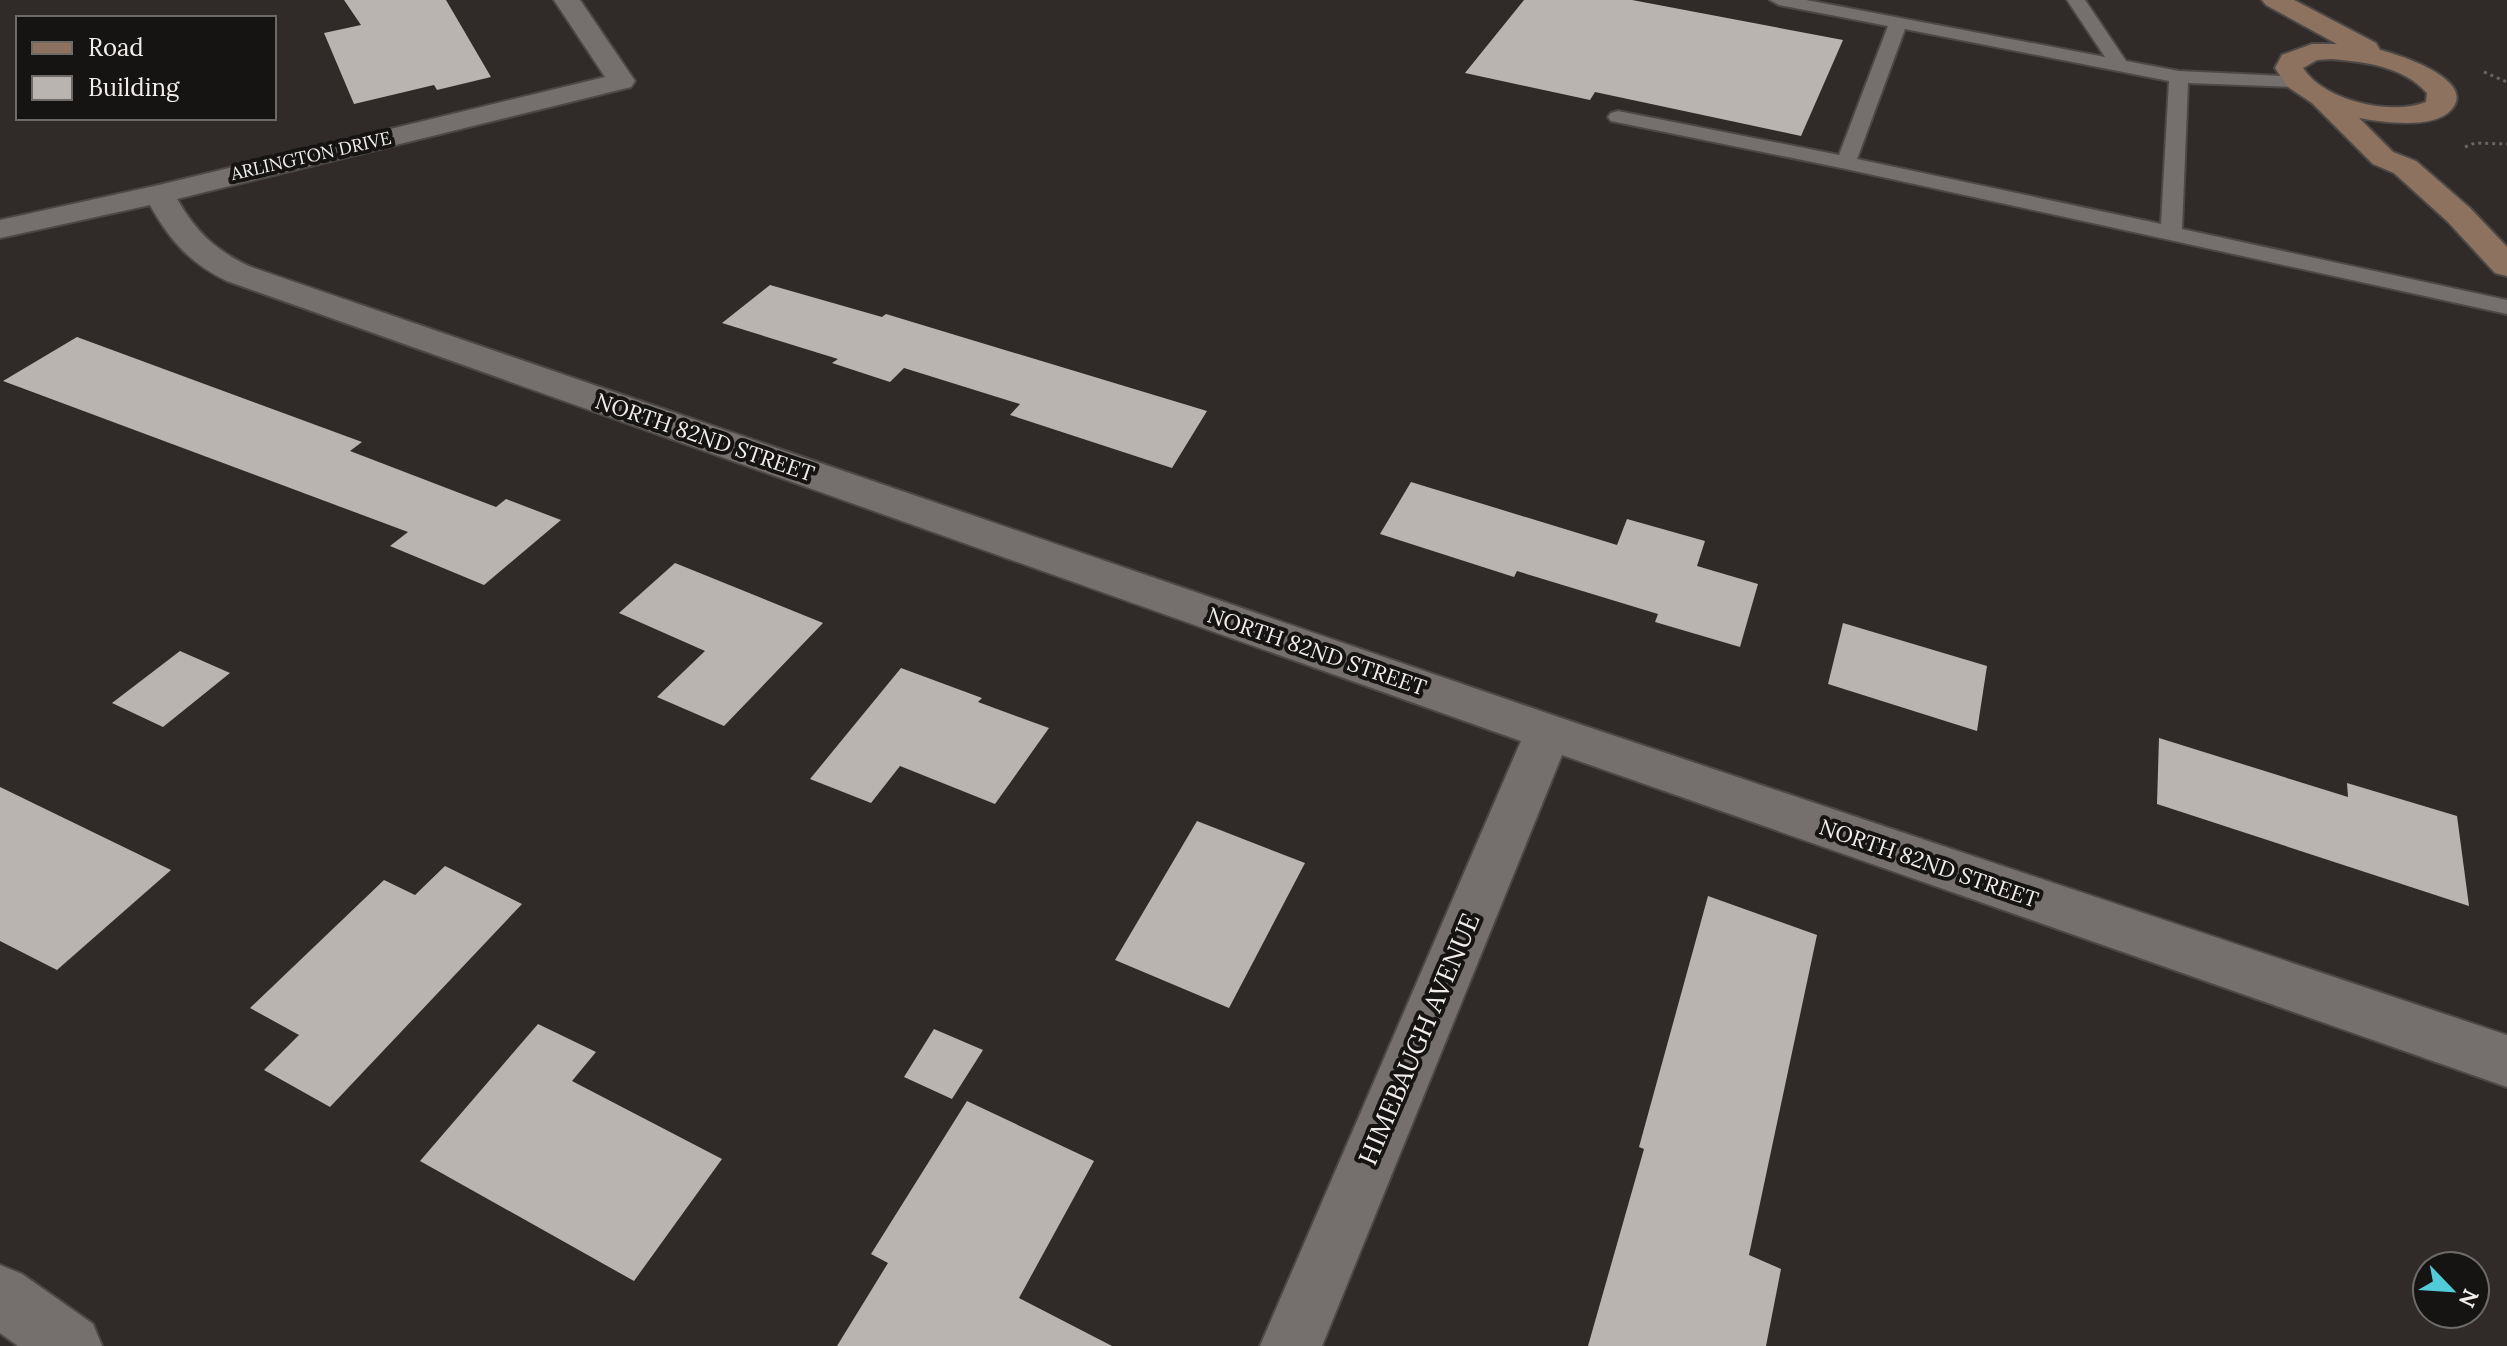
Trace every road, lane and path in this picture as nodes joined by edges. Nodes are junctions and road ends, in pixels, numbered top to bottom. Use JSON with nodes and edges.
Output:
{"nodes":[{"id":1,"x":567,"y":0,"type":"edge"},
{"id":2,"x":1779,"y":0,"type":"edge"},
{"id":3,"x":2076,"y":0,"type":"edge"},
{"id":4,"x":2262,"y":3,"type":"edge"},
{"id":5,"x":1899,"y":21,"type":"junction"},
{"id":6,"x":2391,"y":61,"type":"junction"},
{"id":7,"x":2120,"y":65,"type":"junction"},
{"id":8,"x":2297,"y":69,"type":"junction"},
{"id":9,"x":2179,"y":77,"type":"junction"},
{"id":10,"x":2321,"y":97,"type":"junction"},
{"id":11,"x":2405,"y":115,"type":"junction"},
{"id":12,"x":1618,"y":117,"type":"dead end"},
{"id":13,"x":2507,"y":144,"type":"edge"},
{"id":14,"x":2461,"y":151,"type":"dead end"},
{"id":15,"x":1846,"y":163,"type":"junction"},
{"id":16,"x":2405,"y":167,"type":"junction"},
{"id":17,"x":159,"y":194,"type":"junction"},
{"id":18,"x":0,"y":229,"type":"edge"},
{"id":19,"x":2171,"y":233,"type":"junction"},
{"id":20,"x":2507,"y":266,"type":"edge"},
{"id":21,"x":2507,"y":307,"type":"edge"},
{"id":22,"x":1548,"y":732,"type":"junction"},
{"id":23,"x":2507,"y":1061,"type":"edge"},
{"id":24,"x":0,"y":1296,"type":"edge"},
{"id":25,"x":71,"y":1346,"type":"edge"},
{"id":26,"x":1291,"y":1346,"type":"edge"}],
"edges":[{"from":1,"to":17,"type":"street","name":"ARLINGTON DRIVE"},
{"from":2,"to":5,"type":"lane"},
{"from":3,"to":7,"type":"lane"},
{"from":4,"to":6,"type":"main road"},
{"from":4,"to":8,"type":"main road"},
{"from":5,"to":7,"type":"lane"},
{"from":5,"to":15,"type":"lane"},
{"from":6,"to":8,"type":"main road"},
{"from":6,"to":11,"type":"main road"},
{"from":7,"to":9,"type":"lane"},
{"from":8,"to":9,"type":"lane"},
{"from":8,"to":10,"type":"main road"},
{"from":9,"to":19,"type":"lane"},
{"from":10,"to":11,"type":"main road"},
{"from":10,"to":16,"type":"main road"},
{"from":11,"to":16,"type":"main road"},
{"from":12,"to":15,"type":"lane"},
{"from":13,"to":14,"type":"path"},
{"from":15,"to":19,"type":"lane"},
{"from":16,"to":20,"type":"main road"},
{"from":17,"to":18,"type":"street","name":"ARLINGTON DRIVE"},
{"from":17,"to":22,"type":"street","name":"NORTH 82ND STREET"},
{"from":19,"to":21,"type":"lane"},
{"from":22,"to":23,"type":"street","name":"NORTH 82ND STREET"},
{"from":22,"to":26,"type":"street","name":"HIMEBAUGH AVENUE"},
{"from":24,"to":25,"type":"street"}]}
